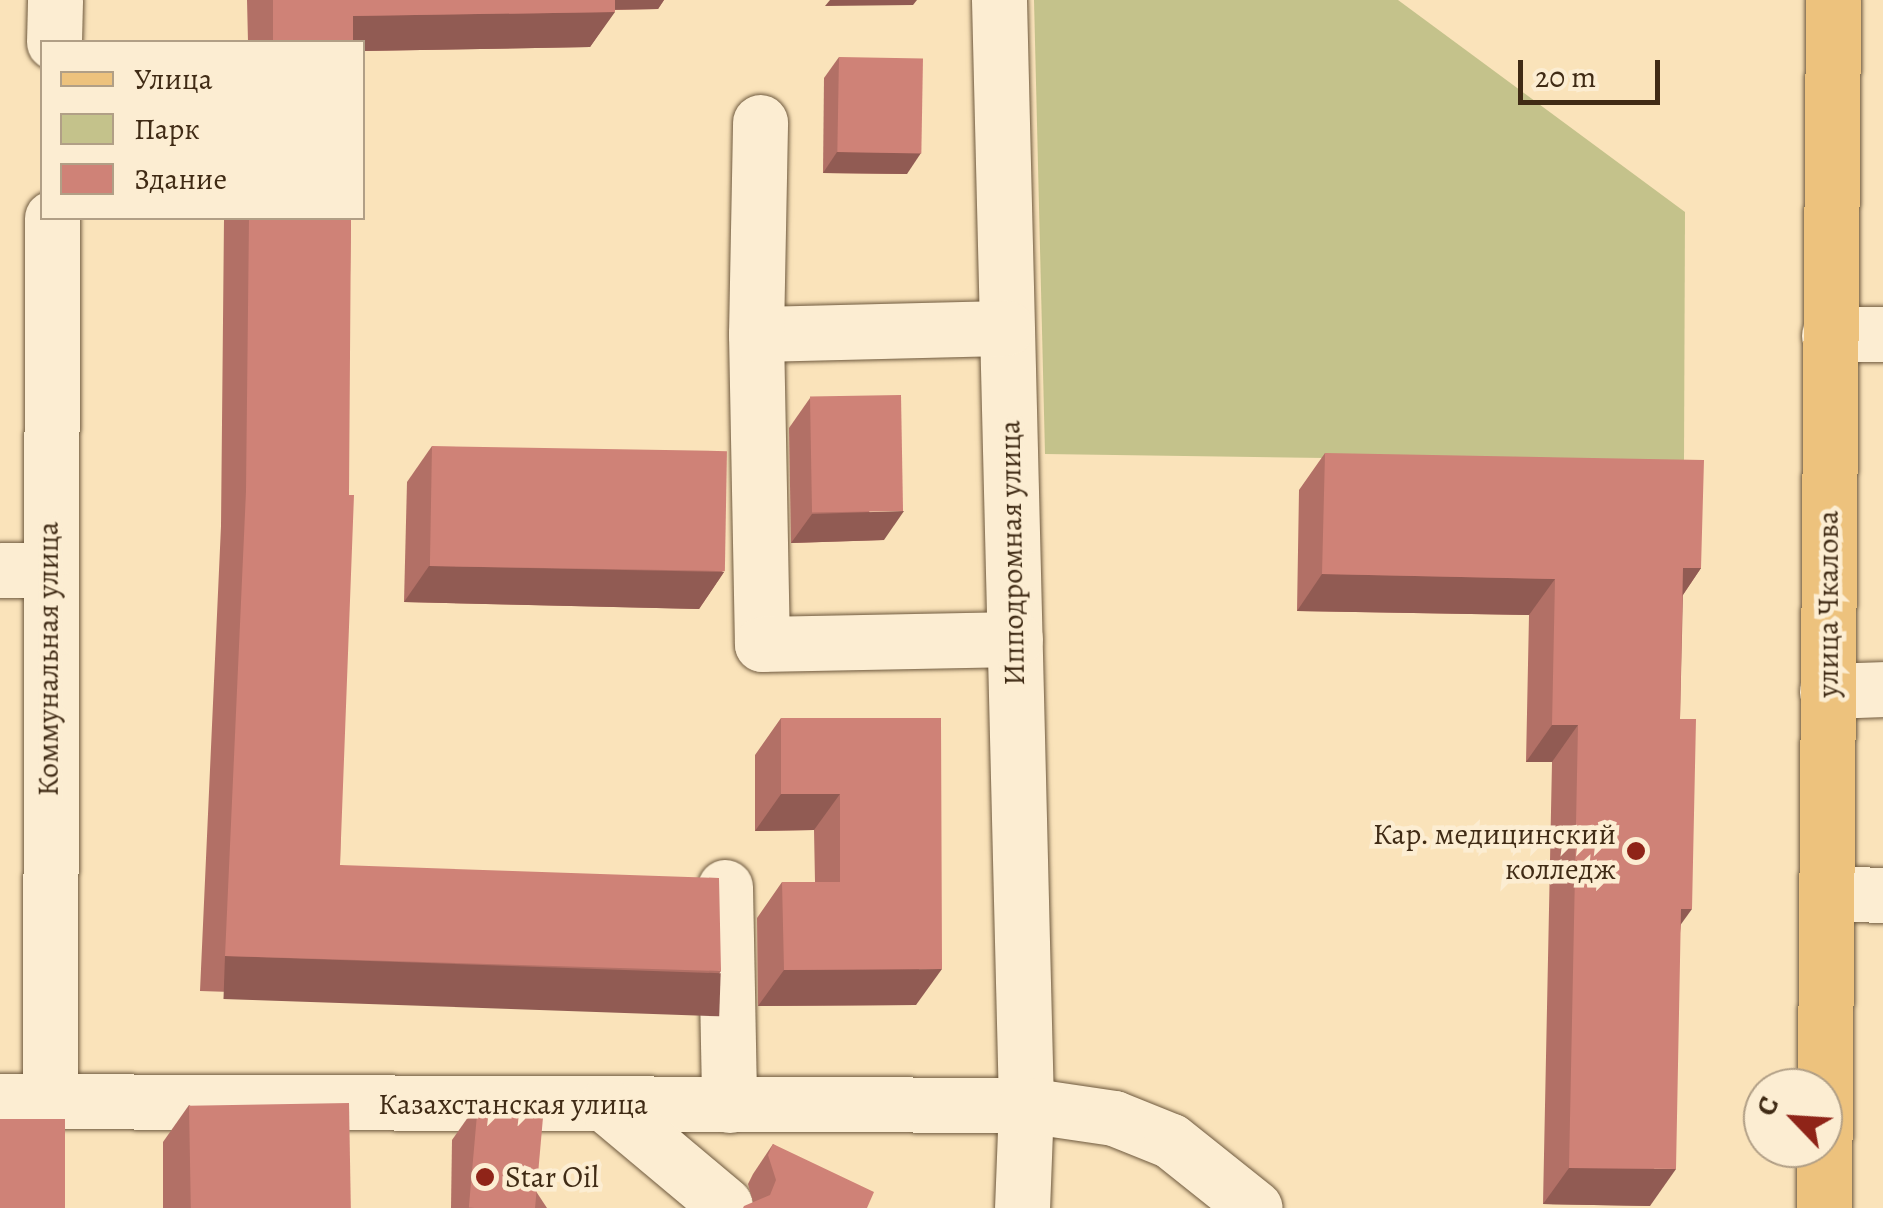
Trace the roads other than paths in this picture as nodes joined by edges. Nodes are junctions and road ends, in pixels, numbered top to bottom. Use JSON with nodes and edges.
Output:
{"nodes":[{"id":1,"x":55,"y":0,"type":"edge"},
{"id":2,"x":999,"y":0,"type":"edge"},
{"id":3,"x":1833,"y":0,"type":"edge"},
{"id":4,"x":54,"y":40,"type":"edge"},
{"id":5,"x":760,"y":122,"type":"dead end"},
{"id":6,"x":52,"y":220,"type":"edge"},
{"id":7,"x":1006,"y":328,"type":"junction"},
{"id":8,"x":756,"y":334,"type":"junction"},
{"id":9,"x":1883,"y":334,"type":"edge"},
{"id":10,"x":1829,"y":336,"type":"junction"},
{"id":11,"x":23,"y":571,"type":"edge"},
{"id":12,"x":1014,"y":638,"type":"junction"},
{"id":13,"x":1883,"y":688,"type":"edge"},
{"id":14,"x":1827,"y":691,"type":"junction"},
{"id":15,"x":724,"y":887,"type":"edge"},
{"id":16,"x":1826,"y":893,"type":"junction"},
{"id":17,"x":1883,"y":895,"type":"edge"},
{"id":18,"x":25,"y":1100,"type":"edge"},
{"id":19,"x":729,"y":1105,"type":"junction"},
{"id":20,"x":1026,"y":1105,"type":"junction"},
{"id":21,"x":606,"y":1106,"type":"junction"},
{"id":22,"x":725,"y":1205,"type":"dead end"},
{"id":23,"x":1022,"y":1208,"type":"edge"},
{"id":24,"x":1256,"y":1208,"type":"edge"},
{"id":25,"x":1824,"y":1208,"type":"edge"}],
"edges":[{"from":1,"to":4,"type":"street"},
{"from":2,"to":7,"type":"street","name":"Ипподромная улица"},
{"from":3,"to":10,"type":"main road","name":"улица Чкалова"},
{"from":5,"to":8,"type":"street"},
{"from":6,"to":11,"type":"street","name":"Коммунальная улица"},
{"from":7,"to":8,"type":"street"},
{"from":7,"to":12,"type":"street","name":"Ипподромная улица"},
{"from":8,"to":12,"type":"street"},
{"from":9,"to":10,"type":"street"},
{"from":10,"to":14,"type":"main road","name":"улица Чкалова"},
{"from":11,"to":18,"type":"street","name":"Коммунальная улица"},
{"from":12,"to":20,"type":"street","name":"Ипподромная улица"},
{"from":13,"to":14,"type":"street"},
{"from":14,"to":16,"type":"main road","name":"улица Чкалова"},
{"from":15,"to":19,"type":"street"},
{"from":16,"to":17,"type":"street"},
{"from":16,"to":25,"type":"main road","name":"улица Чкалова"},
{"from":18,"to":21,"type":"street","name":"Казахстанская улица"},
{"from":19,"to":20,"type":"street","name":"Казахстанская улица"},
{"from":19,"to":21,"type":"street","name":"Казахстанская улица"},
{"from":20,"to":23,"type":"street","name":"Ипподромная улица"},
{"from":20,"to":24,"type":"street","name":"Казахстанская улица"},
{"from":21,"to":22,"type":"street"}]}
